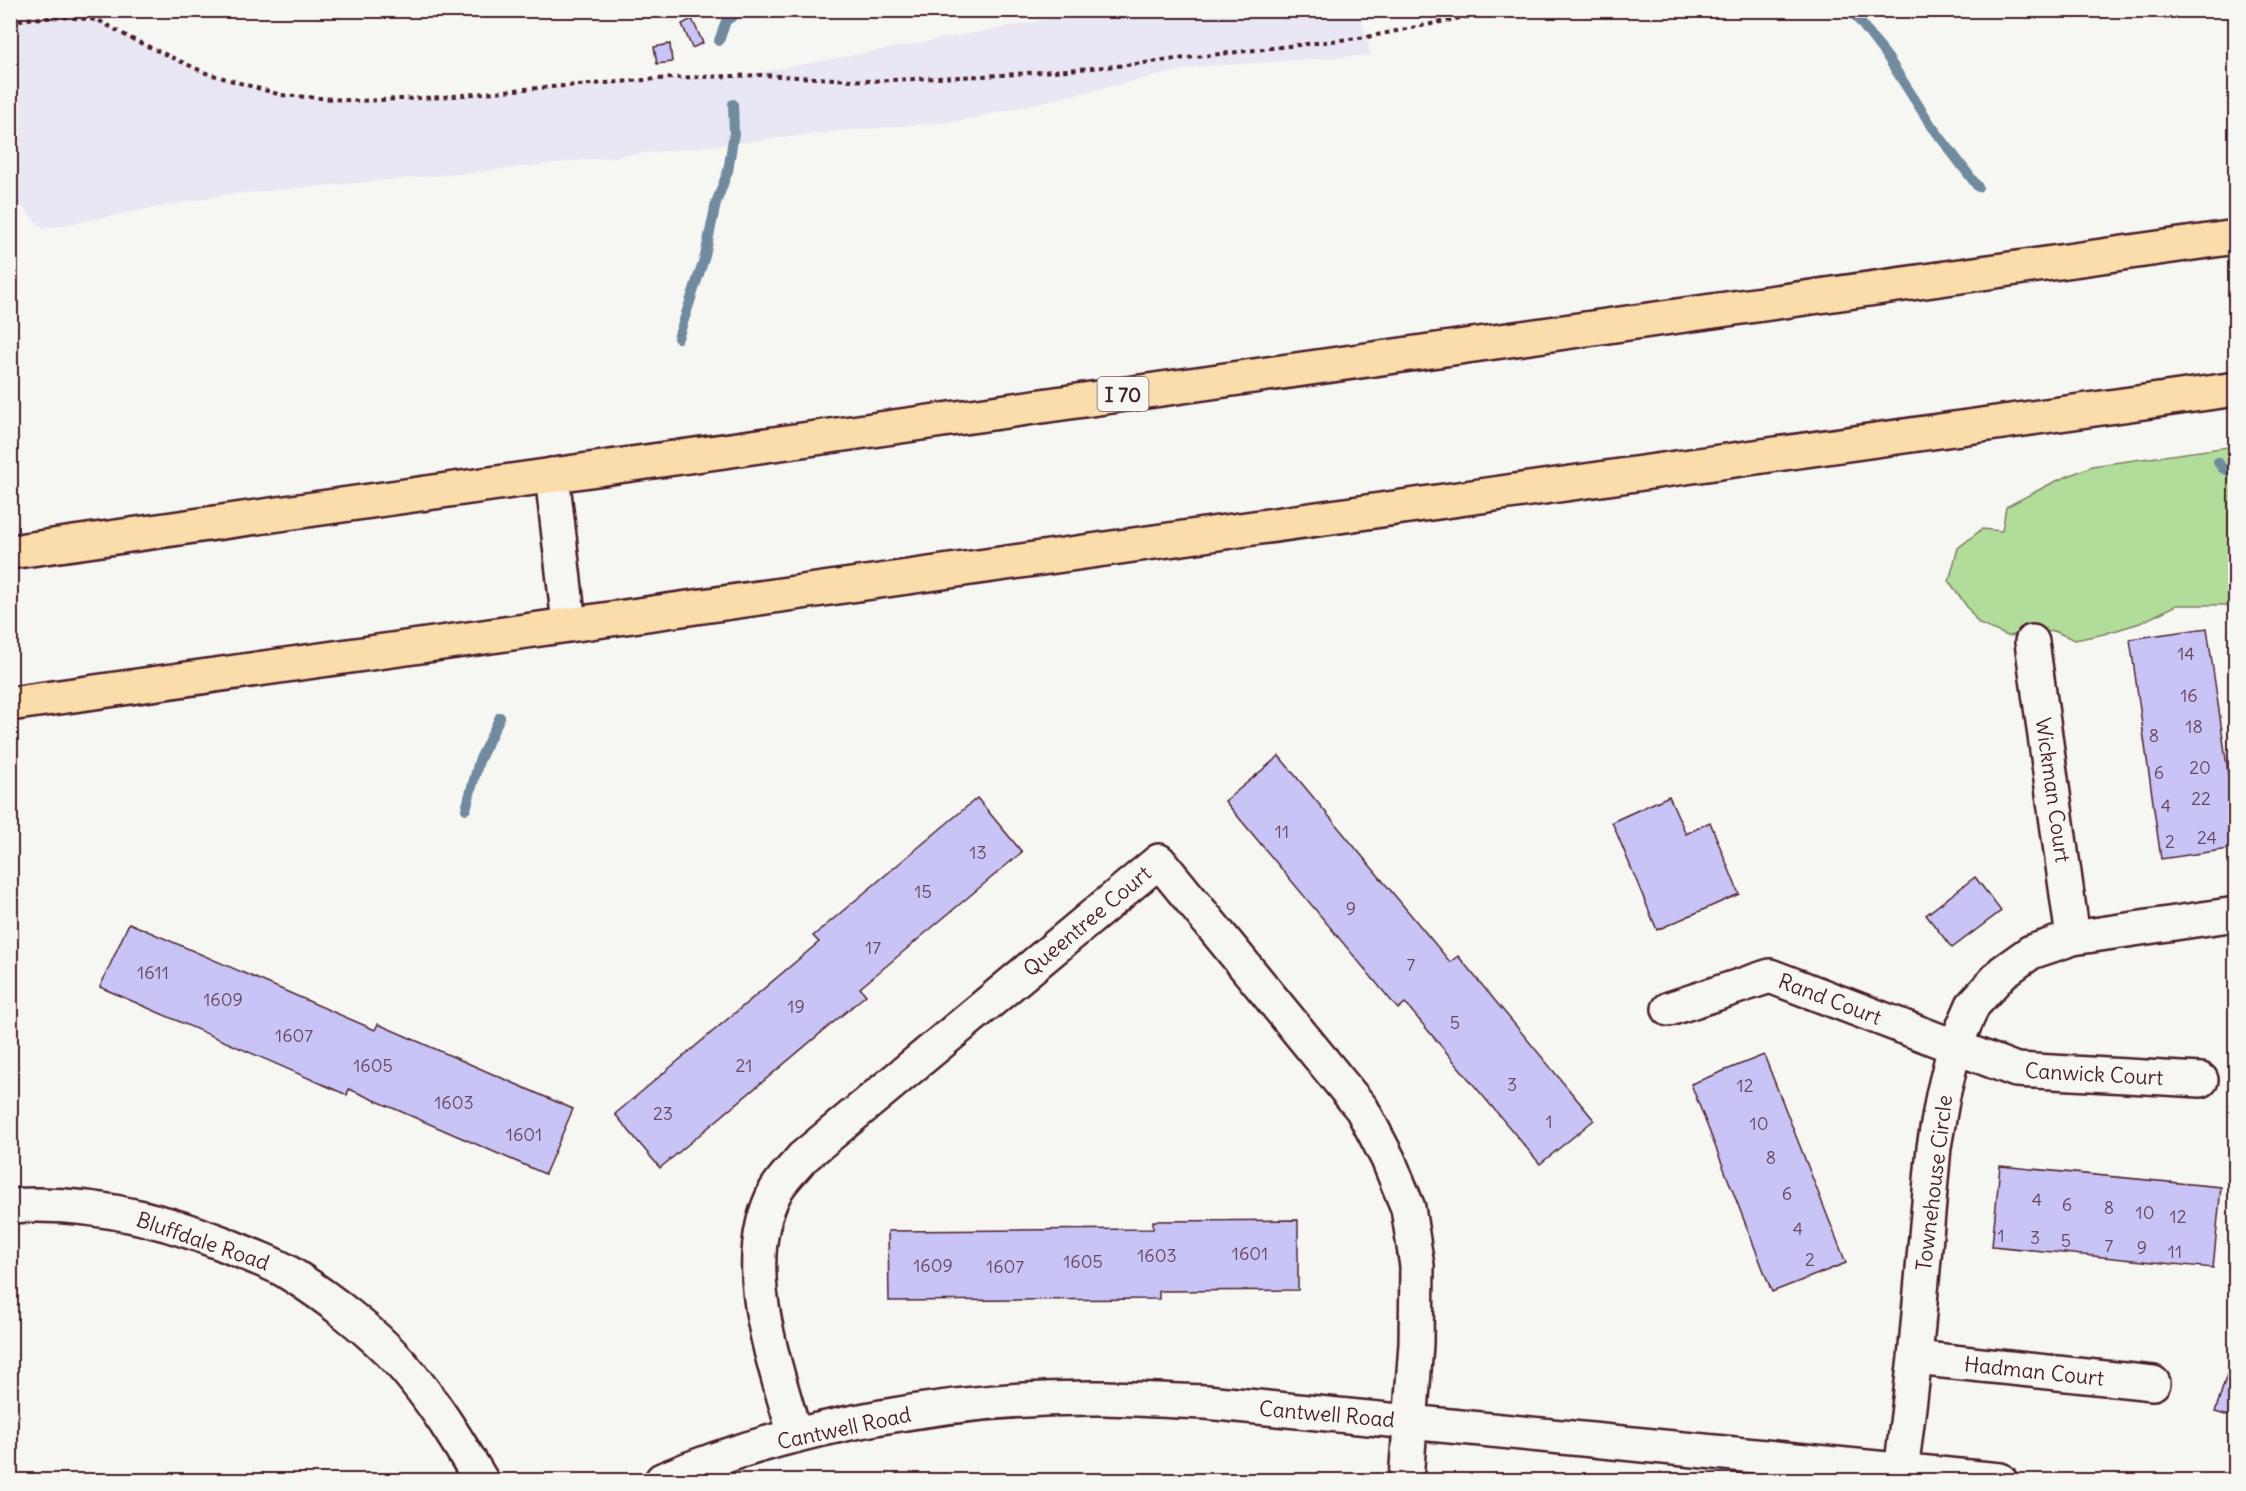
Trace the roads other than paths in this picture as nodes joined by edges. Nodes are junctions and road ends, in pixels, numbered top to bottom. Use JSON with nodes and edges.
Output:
{"nodes":[{"id":1,"x":2235,"y":237,"type":"edge"},
{"id":2,"x":2235,"y":389,"type":"edge"},
{"id":3,"x":552,"y":475,"type":"junction"},
{"id":4,"x":10,"y":552,"type":"edge"},
{"id":5,"x":569,"y":624,"type":"junction"},
{"id":6,"x":2032,"y":642,"type":"dead end"},
{"id":7,"x":10,"y":704,"type":"edge"},
{"id":8,"x":2235,"y":914,"type":"edge"},
{"id":9,"x":2073,"y":938,"type":"junction"},
{"id":10,"x":1669,"y":1009,"type":"dead end"},
{"id":11,"x":1955,"y":1046,"type":"junction"},
{"id":12,"x":2201,"y":1080,"type":"dead end"},
{"id":13,"x":10,"y":1206,"type":"edge"},
{"id":14,"x":1915,"y":1358,"type":"junction"},
{"id":15,"x":2153,"y":1383,"type":"dead end"},
{"id":16,"x":1411,"y":1422,"type":"junction"},
{"id":17,"x":795,"y":1436,"type":"junction"},
{"id":18,"x":1901,"y":1472,"type":"junction"},
{"id":19,"x":481,"y":1480,"type":"edge"},
{"id":20,"x":662,"y":1480,"type":"edge"},
{"id":21,"x":1406,"y":1480,"type":"edge"},
{"id":22,"x":2000,"y":1480,"type":"edge"}],
"edges":[{"from":1,"to":3,"type":"highway","number":"I 70"},
{"from":2,"to":5,"type":"highway"},
{"from":3,"to":4,"type":"highway","number":"I 70"},
{"from":3,"to":5,"type":"street"},
{"from":5,"to":7,"type":"highway"},
{"from":6,"to":9,"type":"street","name":"Wickman Court"},
{"from":8,"to":9,"type":"street","name":"Townehouse Circle"},
{"from":9,"to":11,"type":"street","name":"Townehouse Circle"},
{"from":10,"to":11,"type":"street","name":"Rand Court"},
{"from":11,"to":12,"type":"street","name":"Canwick Court"},
{"from":11,"to":14,"type":"street","name":"Townehouse Circle"},
{"from":13,"to":19,"type":"street","name":"Bluffdale Road"},
{"from":14,"to":15,"type":"street","name":"Hadman Court"},
{"from":14,"to":18,"type":"street","name":"Townehouse Circle"},
{"from":16,"to":17,"type":"street","name":"Cantwell Road"},
{"from":16,"to":17,"type":"street","name":"Queentree Court"},
{"from":16,"to":18,"type":"street","name":"Cantwell Road"},
{"from":16,"to":21,"type":"street"},
{"from":17,"to":20,"type":"street","name":"Cantwell Road"},
{"from":18,"to":22,"type":"street","name":"Cantwell Road"}]}
